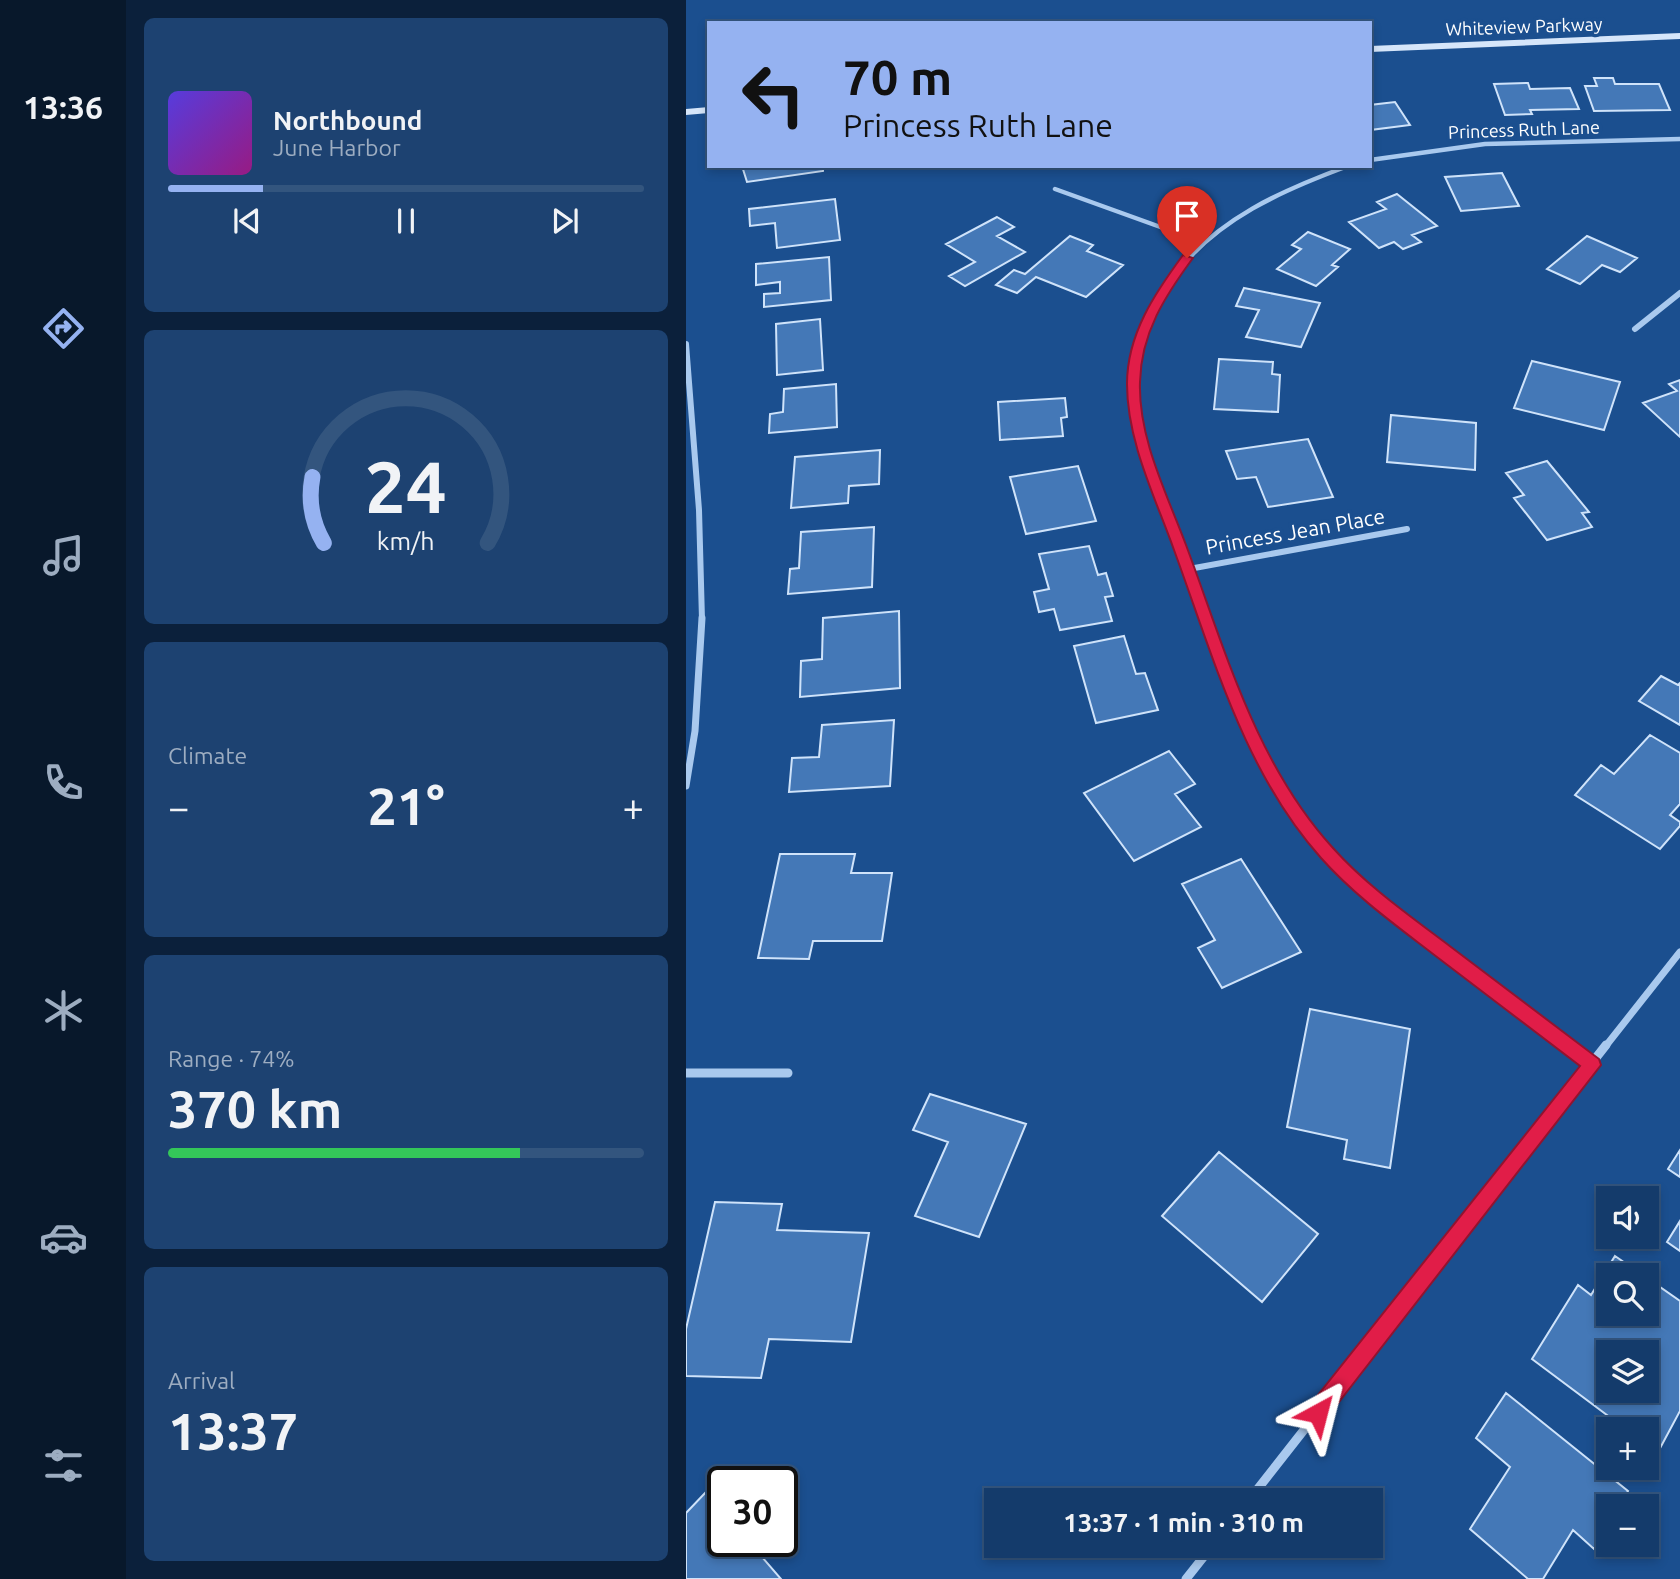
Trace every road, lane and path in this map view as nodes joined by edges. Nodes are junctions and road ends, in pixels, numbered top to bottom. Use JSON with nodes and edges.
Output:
{"nodes":[{"id":1,"x":1680,"y":36,"type":"edge"},
{"id":2,"x":1372,"y":49,"type":"edge"},
{"id":3,"x":707,"y":110,"type":"edge"},
{"id":4,"x":686,"y":112,"type":"edge"},
{"id":5,"x":1680,"y":139,"type":"edge"},
{"id":6,"x":1372,"y":160,"type":"edge"},
{"id":7,"x":1343,"y":168,"type":"edge"},
{"id":8,"x":1055,"y":189,"type":"dead end"},
{"id":9,"x":1202,"y":242,"type":"junction"},
{"id":10,"x":1680,"y":293,"type":"edge"},
{"id":11,"x":1635,"y":329,"type":"dead end"},
{"id":12,"x":686,"y":344,"type":"edge"},
{"id":13,"x":1407,"y":529,"type":"dead end"},
{"id":14,"x":1189,"y":569,"type":"junction"},
{"id":15,"x":686,"y":786,"type":"edge"},
{"id":16,"x":1680,"y":952,"type":"edge"},
{"id":17,"x":1592,"y":1065,"type":"junction"},
{"id":18,"x":686,"y":1073,"type":"edge"},
{"id":19,"x":788,"y":1073,"type":"dead end"},
{"id":20,"x":1258,"y":1488,"type":"edge"},
{"id":21,"x":1203,"y":1558,"type":"edge"},
{"id":22,"x":1186,"y":1579,"type":"edge"}],
"edges":[{"from":1,"to":2,"type":"street","name":"Whiteview Parkway"},
{"from":3,"to":4,"type":"street"},
{"from":5,"to":6,"type":"street","name":"Princess Ruth Lane"},
{"from":7,"to":9,"type":"street"},
{"from":8,"to":9,"type":"street"},
{"from":9,"to":14,"type":"street"},
{"from":10,"to":11,"type":"street"},
{"from":12,"to":15,"type":"street"},
{"from":13,"to":14,"type":"street","name":"Princess Jean Place"},
{"from":14,"to":17,"type":"street"},
{"from":16,"to":17,"type":"street"},
{"from":17,"to":20,"type":"street"},
{"from":18,"to":19,"type":"street"},
{"from":21,"to":22,"type":"street"}]}
